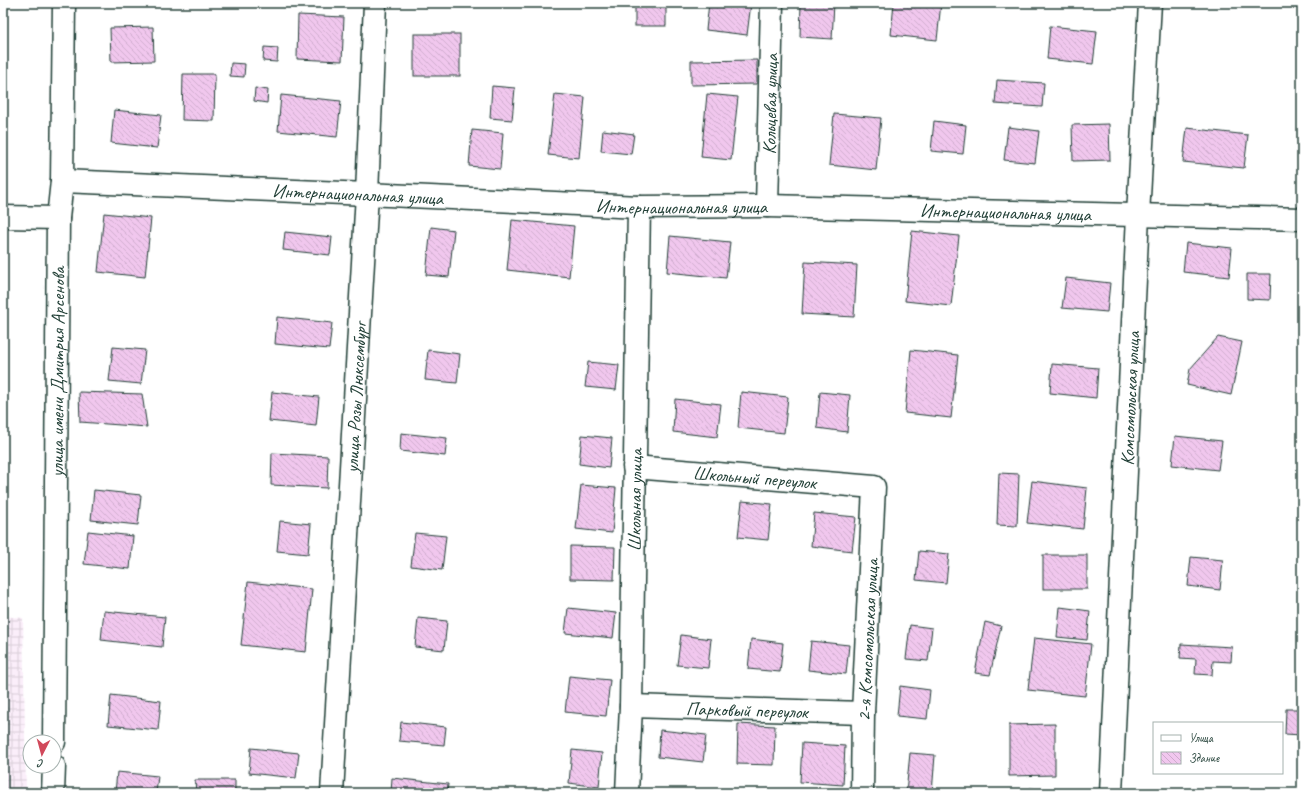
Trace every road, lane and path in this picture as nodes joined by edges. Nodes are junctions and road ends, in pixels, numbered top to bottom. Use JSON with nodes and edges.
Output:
{"nodes":[{"id":1,"x":64,"y":3,"type":"edge"},
{"id":2,"x":375,"y":3,"type":"edge"},
{"id":3,"x":772,"y":3,"type":"edge"},
{"id":4,"x":1150,"y":3,"type":"edge"},
{"id":5,"x":62,"y":182,"type":"junction"},
{"id":6,"x":367,"y":194,"type":"junction"},
{"id":7,"x":767,"y":206,"type":"junction"},
{"id":8,"x":639,"y":207,"type":"junction"},
{"id":9,"x":1138,"y":215,"type":"junction"},
{"id":10,"x":3,"y":217,"type":"edge"},
{"id":11,"x":58,"y":218,"type":"junction"},
{"id":12,"x":1302,"y":219,"type":"edge"},
{"id":13,"x":634,"y":467,"type":"junction"},
{"id":14,"x":874,"y":487,"type":"joint"},
{"id":15,"x":631,"y":706,"type":"junction"},
{"id":16,"x":863,"y":713,"type":"junction"},
{"id":17,"x":54,"y":734,"type":"edge"},
{"id":18,"x":54,"y":774,"type":"edge"},
{"id":19,"x":54,"y":793,"type":"edge"},
{"id":20,"x":332,"y":793,"type":"edge"},
{"id":21,"x":627,"y":793,"type":"edge"},
{"id":22,"x":862,"y":793,"type":"edge"},
{"id":23,"x":1111,"y":793,"type":"edge"}],
"edges":[{"from":1,"to":5,"type":"street","name":"улица имени Дмитрия Арсенова"},
{"from":2,"to":6,"type":"street","name":"улица Розы Люксембург"},
{"from":3,"to":7,"type":"street","name":"Кольцевая улица"},
{"from":4,"to":9,"type":"street","name":"Комсомольская улица"},
{"from":5,"to":6,"type":"street","name":"Интернациональная улица"},
{"from":5,"to":11,"type":"street","name":"улица имени Дмитрия Арсенова"},
{"from":6,"to":8,"type":"street","name":"Интернациональная улица"},
{"from":6,"to":20,"type":"street","name":"улица Розы Люксембург"},
{"from":7,"to":8,"type":"street","name":"Интернациональная улица"},
{"from":7,"to":9,"type":"street","name":"Интернациональная улица"},
{"from":8,"to":13,"type":"street","name":"Школьная улица"},
{"from":9,"to":12,"type":"street","name":"Интернациональная улица"},
{"from":9,"to":23,"type":"street","name":"Комсомольская улица"},
{"from":10,"to":11,"type":"street"},
{"from":11,"to":17,"type":"street","name":"улица имени Дмитрия Арсенова"},
{"from":13,"to":14,"type":"street","name":"Школьный переулок"},
{"from":13,"to":15,"type":"street","name":"Школьная улица"},
{"from":14,"to":16,"type":"street","name":"2-я Комсомольская улица"},
{"from":15,"to":16,"type":"street","name":"Парковый переулок"},
{"from":15,"to":21,"type":"street","name":"Школьная улица"},
{"from":16,"to":22,"type":"street","name":"2-я Комсомольская улица"},
{"from":18,"to":19,"type":"street"}]}
